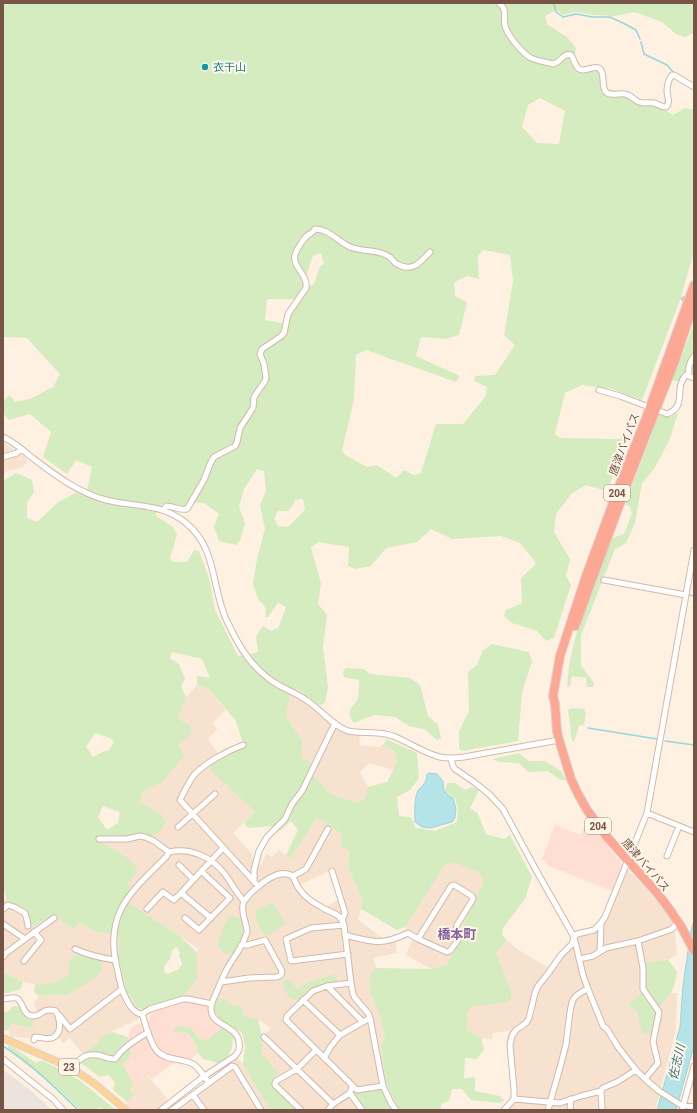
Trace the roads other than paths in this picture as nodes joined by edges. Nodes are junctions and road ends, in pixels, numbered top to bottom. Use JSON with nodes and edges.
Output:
{"nodes":[{"id":1,"x":499,"y":3,"type":"edge"},
{"id":2,"x":694,"y":87,"type":"edge"},
{"id":3,"x":430,"y":252,"type":"dead end"},
{"id":4,"x":694,"y":285,"type":"edge"},
{"id":5,"x":694,"y":303,"type":"edge"},
{"id":6,"x":694,"y":356,"type":"edge"},
{"id":7,"x":691,"y":377,"type":"edge"},
{"id":8,"x":600,"y":390,"type":"dead end"},
{"id":9,"x":652,"y":409,"type":"junction"},
{"id":10,"x":3,"y":437,"type":"edge"},
{"id":11,"x":21,"y":449,"type":"junction"},
{"id":12,"x":3,"y":458,"type":"edge"},
{"id":13,"x":164,"y":510,"type":"junction"},
{"id":14,"x":694,"y":550,"type":"edge"},
{"id":15,"x":604,"y":580,"type":"dead end"},
{"id":16,"x":686,"y":595,"type":"junction"},
{"id":17,"x":334,"y":723,"type":"junction"},
{"id":18,"x":559,"y":740,"type":"junction"},
{"id":19,"x":242,"y":745,"type":"dead end"},
{"id":20,"x":451,"y":759,"type":"junction"},
{"id":21,"x":215,"y":794,"type":"dead end"},
{"id":22,"x":647,"y":813,"type":"junction"},
{"id":23,"x":192,"y":814,"type":"junction"},
{"id":24,"x":679,"y":826,"type":"junction"},
{"id":25,"x":178,"y":827,"type":"dead end"},
{"id":26,"x":328,"y":829,"type":"dead end"},
{"id":27,"x":694,"y":832,"type":"edge"},
{"id":28,"x":99,"y":839,"type":"dead end"},
{"id":29,"x":223,"y":848,"type":"junction"},
{"id":30,"x":169,"y":852,"type":"junction"},
{"id":31,"x":667,"y":856,"type":"dead end"},
{"id":32,"x":211,"y":861,"type":"junction"},
{"id":33,"x":628,"y":862,"type":"junction"},
{"id":34,"x":179,"y":865,"type":"dead end"},
{"id":35,"x":201,"y":871,"type":"junction"},
{"id":36,"x":332,"y":871,"type":"dead end"},
{"id":37,"x":293,"y":876,"type":"junction"},
{"id":38,"x":193,"y":879,"type":"junction"},
{"id":39,"x":254,"y":880,"type":"junction"},
{"id":40,"x":258,"y":886,"type":"junction"},
{"id":41,"x":181,"y":893,"type":"junction"},
{"id":42,"x":244,"y":901,"type":"junction"},
{"id":43,"x":147,"y":908,"type":"dead end"},
{"id":44,"x":3,"y":909,"type":"edge"},
{"id":45,"x":54,"y":918,"type":"dead end"},
{"id":46,"x":185,"y":918,"type":"dead end"},
{"id":47,"x":211,"y":918,"type":"junction"},
{"id":48,"x":343,"y":923,"type":"junction"},
{"id":49,"x":601,"y":923,"type":"junction"},
{"id":50,"x":3,"y":924,"type":"edge"},
{"id":51,"x":680,"y":925,"type":"junction"},
{"id":52,"x":28,"y":926,"type":"dead end"},
{"id":53,"x":34,"y":932,"type":"junction"},
{"id":54,"x":346,"y":936,"type":"junction"},
{"id":55,"x":574,"y":937,"type":"junction"},
{"id":56,"x":25,"y":939,"type":"junction"},
{"id":57,"x":418,"y":939,"type":"junction"},
{"id":58,"x":638,"y":940,"type":"junction"},
{"id":59,"x":241,"y":946,"type":"junction"},
{"id":60,"x":74,"y":949,"type":"dead end"},
{"id":61,"x":600,"y":951,"type":"junction"},
{"id":62,"x":694,"y":951,"type":"edge"},
{"id":63,"x":348,"y":954,"type":"junction"},
{"id":64,"x":3,"y":957,"type":"edge"},
{"id":65,"x":579,"y":959,"type":"junction"},
{"id":66,"x":115,"y":960,"type":"junction"},
{"id":67,"x":24,"y":961,"type":"dead end"},
{"id":68,"x":221,"y":982,"type":"junction"},
{"id":69,"x":351,"y":983,"type":"junction"},
{"id":70,"x":327,"y":986,"type":"junction"},
{"id":71,"x":122,"y":989,"type":"junction"},
{"id":72,"x":588,"y":989,"type":"junction"},
{"id":73,"x":3,"y":999,"type":"edge"},
{"id":74,"x":303,"y":1000,"type":"junction"},
{"id":75,"x":212,"y":1004,"type":"junction"},
{"id":76,"x":56,"y":1011,"type":"junction"},
{"id":77,"x":142,"y":1014,"type":"junction"},
{"id":78,"x":370,"y":1018,"type":"junction"},
{"id":79,"x":363,"y":1022,"type":"junction"},
{"id":80,"x":148,"y":1032,"type":"junction"},
{"id":81,"x":340,"y":1036,"type":"junction"},
{"id":82,"x":264,"y":1037,"type":"dead end"},
{"id":83,"x":3,"y":1038,"type":"edge"},
{"id":84,"x":34,"y":1040,"type":"dead end"},
{"id":85,"x":316,"y":1050,"type":"junction"},
{"id":86,"x":324,"y":1058,"type":"junction"},
{"id":87,"x":3,"y":1059,"type":"edge"},
{"id":88,"x":694,"y":1066,"type":"edge"},
{"id":89,"x":72,"y":1068,"type":"junction"},
{"id":90,"x":297,"y":1069,"type":"junction"},
{"id":91,"x":636,"y":1070,"type":"junction"},
{"id":92,"x":204,"y":1077,"type":"junction"},
{"id":93,"x":645,"y":1079,"type":"junction"},
{"id":94,"x":209,"y":1083,"type":"junction"},
{"id":95,"x":352,"y":1086,"type":"junction"},
{"id":96,"x":383,"y":1086,"type":"junction"},
{"id":97,"x":601,"y":1091,"type":"junction"},
{"id":98,"x":350,"y":1093,"type":"junction"},
{"id":99,"x":193,"y":1095,"type":"junction"},
{"id":100,"x":514,"y":1099,"type":"junction"},
{"id":101,"x":571,"y":1099,"type":"junction"},
{"id":102,"x":550,"y":1102,"type":"junction"},
{"id":103,"x":333,"y":1104,"type":"junction"},
{"id":104,"x":682,"y":1107,"type":"edge"},
{"id":105,"x":694,"y":1107,"type":"edge"},
{"id":106,"x":63,"y":1110,"type":"edge"},
{"id":107,"x":126,"y":1110,"type":"edge"},
{"id":108,"x":161,"y":1110,"type":"edge"},
{"id":109,"x":172,"y":1110,"type":"edge"},
{"id":110,"x":204,"y":1110,"type":"edge"},
{"id":111,"x":261,"y":1110,"type":"edge"},
{"id":112,"x":301,"y":1110,"type":"edge"},
{"id":113,"x":328,"y":1110,"type":"edge"},
{"id":114,"x":362,"y":1110,"type":"edge"},
{"id":115,"x":396,"y":1110,"type":"edge"},
{"id":116,"x":504,"y":1110,"type":"edge"},
{"id":117,"x":548,"y":1110,"type":"edge"},
{"id":118,"x":570,"y":1110,"type":"edge"},
{"id":119,"x":602,"y":1110,"type":"edge"}],
"edges":[{"from":1,"to":2,"type":"street"},
{"from":3,"to":13,"type":"street"},
{"from":4,"to":9,"type":"highway","name":"唐津バイパス","number":"204"},
{"from":5,"to":9,"type":"highway","name":"唐津バイパス","number":"204"},
{"from":6,"to":7,"type":"street"},
{"from":7,"to":9,"type":"street"},
{"from":8,"to":9,"type":"street"},
{"from":9,"to":18,"type":"highway","name":"唐津バイパス","number":"204"},
{"from":10,"to":11,"type":"street"},
{"from":11,"to":12,"type":"street"},
{"from":11,"to":13,"type":"street"},
{"from":13,"to":17,"type":"street"},
{"from":14,"to":16,"type":"street"},
{"from":15,"to":16,"type":"street"},
{"from":16,"to":22,"type":"street"},
{"from":17,"to":20,"type":"street"},
{"from":17,"to":39,"type":"street"},
{"from":18,"to":20,"type":"street"},
{"from":18,"to":33,"type":"highway","name":"唐津バイパス","number":"204"},
{"from":19,"to":23,"type":"street"},
{"from":20,"to":55,"type":"street"},
{"from":21,"to":23,"type":"street"},
{"from":22,"to":24,"type":"street"},
{"from":22,"to":33,"type":"street"},
{"from":23,"to":25,"type":"street"},
{"from":23,"to":29,"type":"street"},
{"from":24,"to":27,"type":"street"},
{"from":24,"to":31,"type":"street"},
{"from":26,"to":37,"type":"street"},
{"from":28,"to":30,"type":"street"},
{"from":29,"to":32,"type":"street"},
{"from":29,"to":39,"type":"street"},
{"from":30,"to":32,"type":"street"},
{"from":30,"to":66,"type":"street"},
{"from":32,"to":35,"type":"street"},
{"from":32,"to":42,"type":"street"},
{"from":33,"to":49,"type":"street"},
{"from":33,"to":51,"type":"highway","name":"唐津バイパス","number":"204"},
{"from":34,"to":38,"type":"street"},
{"from":35,"to":38,"type":"street"},
{"from":35,"to":47,"type":"street"},
{"from":36,"to":48,"type":"street"},
{"from":37,"to":40,"type":"street"},
{"from":37,"to":48,"type":"street"},
{"from":38,"to":41,"type":"street"},
{"from":39,"to":40,"type":"street"},
{"from":40,"to":42,"type":"street"},
{"from":41,"to":43,"type":"street"},
{"from":41,"to":47,"type":"street"},
{"from":42,"to":59,"type":"street"},
{"from":44,"to":52,"type":"street"},
{"from":45,"to":53,"type":"street"},
{"from":46,"to":47,"type":"street"},
{"from":48,"to":54,"type":"street"},
{"from":48,"to":63,"type":"street"},
{"from":49,"to":55,"type":"street"},
{"from":49,"to":61,"type":"street"},
{"from":50,"to":56,"type":"street"},
{"from":51,"to":58,"type":"street"},
{"from":51,"to":62,"type":"highway","name":"唐津バイパス","number":"204"},
{"from":53,"to":56,"type":"street"},
{"from":53,"to":67,"type":"street"},
{"from":54,"to":57,"type":"street"},
{"from":54,"to":63,"type":"street"},
{"from":55,"to":65,"type":"street"},
{"from":55,"to":100,"type":"street"},
{"from":56,"to":64,"type":"street"},
{"from":57,"to":57,"type":"street"},
{"from":58,"to":61,"type":"street"},
{"from":58,"to":93,"type":"street"},
{"from":59,"to":68,"type":"street"},
{"from":59,"to":68,"type":"street"},
{"from":60,"to":66,"type":"street"},
{"from":61,"to":65,"type":"street"},
{"from":63,"to":69,"type":"street"},
{"from":65,"to":72,"type":"street"},
{"from":66,"to":71,"type":"street"},
{"from":68,"to":75,"type":"street"},
{"from":69,"to":70,"type":"street"},
{"from":69,"to":78,"type":"street"},
{"from":70,"to":74,"type":"street"},
{"from":70,"to":79,"type":"street"},
{"from":71,"to":76,"type":"street"},
{"from":71,"to":77,"type":"street"},
{"from":72,"to":91,"type":"street"},
{"from":72,"to":102,"type":"street"},
{"from":73,"to":76,"type":"street"},
{"from":74,"to":81,"type":"street"},
{"from":74,"to":85,"type":"street"},
{"from":75,"to":77,"type":"street"},
{"from":75,"to":92,"type":"street"},
{"from":76,"to":84,"type":"street"},
{"from":77,"to":80,"type":"street"},
{"from":78,"to":79,"type":"street"},
{"from":78,"to":96,"type":"street"},
{"from":79,"to":81,"type":"street"},
{"from":80,"to":89,"type":"street"},
{"from":80,"to":92,"type":"street"},
{"from":81,"to":86,"type":"street"},
{"from":82,"to":90,"type":"street"},
{"from":83,"to":89,"type":"main road","number":"23"},
{"from":85,"to":86,"type":"street"},
{"from":85,"to":90,"type":"street"},
{"from":86,"to":95,"type":"street"},
{"from":87,"to":106,"type":"street"},
{"from":88,"to":104,"type":"street"},
{"from":89,"to":107,"type":"main road","number":"23"},
{"from":90,"to":103,"type":"street"},
{"from":90,"to":112,"type":"street"},
{"from":91,"to":93,"type":"street"},
{"from":91,"to":97,"type":"street"},
{"from":92,"to":94,"type":"street"},
{"from":92,"to":108,"type":"street"},
{"from":93,"to":104,"type":"street"},
{"from":94,"to":99,"type":"street"},
{"from":94,"to":111,"type":"street"},
{"from":95,"to":96,"type":"street"},
{"from":95,"to":98,"type":"street"},
{"from":96,"to":115,"type":"street"},
{"from":97,"to":101,"type":"street"},
{"from":97,"to":119,"type":"street"},
{"from":98,"to":103,"type":"street"},
{"from":98,"to":114,"type":"street"},
{"from":99,"to":109,"type":"street"},
{"from":99,"to":110,"type":"street"},
{"from":100,"to":102,"type":"street"},
{"from":100,"to":116,"type":"street"},
{"from":101,"to":102,"type":"street"},
{"from":101,"to":118,"type":"street"},
{"from":102,"to":117,"type":"street"},
{"from":103,"to":113,"type":"street"},
{"from":104,"to":105,"type":"street"}]}
